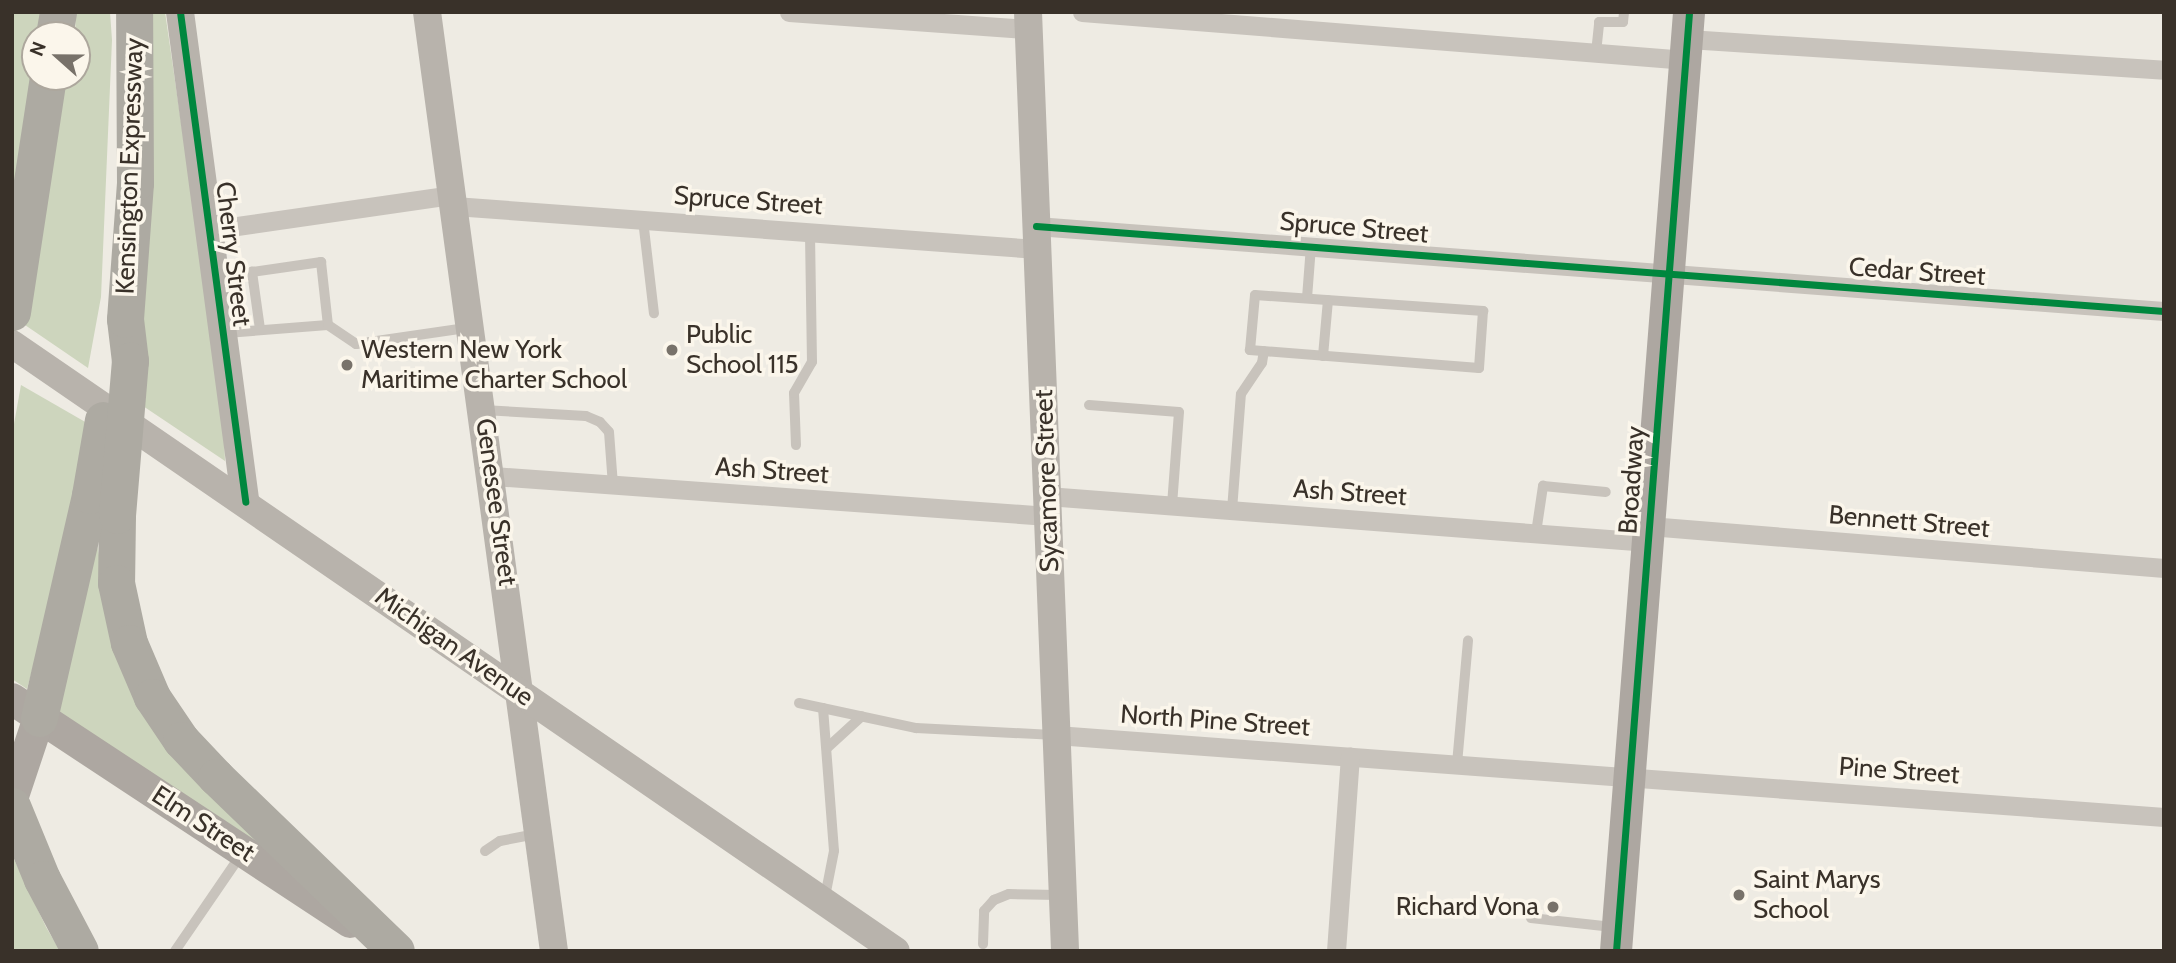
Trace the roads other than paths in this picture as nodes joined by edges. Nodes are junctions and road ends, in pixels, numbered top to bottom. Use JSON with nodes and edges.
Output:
{"nodes":[{"id":1,"x":134,"y":12,"type":"edge"},
{"id":2,"x":180,"y":12,"type":"edge"},
{"id":3,"x":427,"y":12,"type":"edge"},
{"id":4,"x":789,"y":12,"type":"edge"},
{"id":5,"x":1082,"y":12,"type":"edge"},
{"id":6,"x":1624,"y":12,"type":"edge"},
{"id":7,"x":1028,"y":21,"type":"edge"},
{"id":8,"x":1686,"y":27,"type":"edge"},
{"id":9,"x":1597,"y":53,"type":"junction"},
{"id":10,"x":2164,"y":70,"type":"edge"},
{"id":11,"x":46,"y":91,"type":"edge"},
{"id":12,"x":453,"y":201,"type":"junction"},
{"id":13,"x":643,"y":220,"type":"junction"},
{"id":14,"x":209,"y":230,"type":"junction"},
{"id":15,"x":810,"y":232,"type":"junction"},
{"id":16,"x":1037,"y":238,"type":"junction"},
{"id":17,"x":1311,"y":246,"type":"junction"},
{"id":18,"x":1668,"y":274,"type":"junction"},
{"id":19,"x":1307,"y":298,"type":"junction"},
{"id":20,"x":1328,"y":300,"type":"junction"},
{"id":21,"x":2164,"y":311,"type":"edge"},
{"id":22,"x":12,"y":312,"type":"edge"},
{"id":23,"x":654,"y":313,"type":"dead end"},
{"id":24,"x":328,"y":325,"type":"junction"},
{"id":25,"x":471,"y":328,"type":"junction"},
{"id":26,"x":260,"y":329,"type":"junction"},
{"id":27,"x":222,"y":333,"type":"junction"},
{"id":28,"x":12,"y":344,"type":"edge"},
{"id":29,"x":1264,"y":351,"type":"junction"},
{"id":30,"x":1323,"y":356,"type":"junction"},
{"id":31,"x":1089,"y":405,"type":"dead end"},
{"id":32,"x":483,"y":410,"type":"junction"},
{"id":33,"x":796,"y":445,"type":"dead end"},
{"id":34,"x":493,"y":477,"type":"junction"},
{"id":35,"x":613,"y":485,"type":"junction"},
{"id":36,"x":1606,"y":492,"type":"dead end"},
{"id":37,"x":245,"y":502,"type":"junction"},
{"id":38,"x":104,"y":505,"type":"junction"},
{"id":39,"x":1048,"y":506,"type":"junction"},
{"id":40,"x":1172,"y":506,"type":"junction"},
{"id":41,"x":1232,"y":510,"type":"junction"},
{"id":42,"x":1536,"y":533,"type":"junction"},
{"id":43,"x":1649,"y":534,"type":"junction"},
{"id":44,"x":2164,"y":568,"type":"edge"},
{"id":45,"x":1468,"y":640,"type":"dead end"},
{"id":46,"x":521,"y":693,"type":"junction"},
{"id":47,"x":799,"y":703,"type":"dead end"},
{"id":48,"x":26,"y":708,"type":"edge"},
{"id":49,"x":824,"y":708,"type":"junction"},
{"id":50,"x":862,"y":716,"type":"junction"},
{"id":51,"x":1056,"y":735,"type":"junction"},
{"id":52,"x":827,"y":748,"type":"junction"},
{"id":53,"x":1350,"y":757,"type":"junction"},
{"id":54,"x":1457,"y":764,"type":"junction"},
{"id":55,"x":1630,"y":777,"type":"junction"},
{"id":56,"x":12,"y":799,"type":"edge"},
{"id":57,"x":12,"y":806,"type":"edge"},
{"id":58,"x":2164,"y":817,"type":"edge"},
{"id":59,"x":539,"y":834,"type":"junction"},
{"id":60,"x":244,"y":850,"type":"junction"},
{"id":61,"x":485,"y":851,"type":"dead end"},
{"id":62,"x":1063,"y":895,"type":"junction"},
{"id":63,"x":824,"y":901,"type":"junction"},
{"id":64,"x":1531,"y":918,"type":"dead end"},
{"id":65,"x":1617,"y":939,"type":"edge"},
{"id":66,"x":983,"y":944,"type":"dead end"},
{"id":67,"x":80,"y":951,"type":"edge"},
{"id":68,"x":175,"y":951,"type":"edge"},
{"id":69,"x":394,"y":951,"type":"edge"},
{"id":70,"x":554,"y":951,"type":"edge"},
{"id":71,"x":896,"y":951,"type":"edge"},
{"id":72,"x":1065,"y":951,"type":"edge"},
{"id":73,"x":1336,"y":951,"type":"edge"}],
"edges":[{"from":1,"to":38,"type":"highway","name":"Kensington Expressway","bridge":true},
{"from":2,"to":14,"type":"street","name":"Cherry Street"},
{"from":3,"to":12,"type":"street","name":"Genesee Street"},
{"from":4,"to":7,"type":"street"},
{"from":5,"to":9,"type":"street"},
{"from":6,"to":9,"type":"lane"},
{"from":7,"to":16,"type":"street","name":"Sycamore Street"},
{"from":8,"to":9,"type":"street"},
{"from":8,"to":10,"type":"street"},
{"from":8,"to":18,"type":"main road","name":"Broadway"},
{"from":11,"to":22,"type":"highway"},
{"from":12,"to":13,"type":"street","name":"Spruce Street"},
{"from":12,"to":14,"type":"street","name":"Spruce Street"},
{"from":12,"to":25,"type":"street","name":"Genesee Street"},
{"from":13,"to":15,"type":"street","name":"Spruce Street"},
{"from":13,"to":23,"type":"lane"},
{"from":14,"to":27,"type":"street","name":"Cherry Street"},
{"from":15,"to":16,"type":"street","name":"Spruce Street"},
{"from":15,"to":33,"type":"lane"},
{"from":16,"to":17,"type":"street","name":"Spruce Street"},
{"from":16,"to":39,"type":"street","name":"Sycamore Street"},
{"from":17,"to":18,"type":"street","name":"Spruce Street"},
{"from":17,"to":19,"type":"lane"},
{"from":18,"to":21,"type":"street","name":"Cedar Street"},
{"from":18,"to":43,"type":"main road","name":"Broadway"},
{"from":19,"to":20,"type":"lane"},
{"from":19,"to":29,"type":"lane"},
{"from":20,"to":30,"type":"lane"},
{"from":20,"to":30,"type":"lane"},
{"from":24,"to":25,"type":"lane"},
{"from":24,"to":26,"type":"lane"},
{"from":24,"to":26,"type":"lane"},
{"from":25,"to":32,"type":"street","name":"Genesee Street"},
{"from":26,"to":27,"type":"lane"},
{"from":27,"to":37,"type":"street","name":"Cherry Street"},
{"from":28,"to":37,"type":"street","name":"Michigan Avenue"},
{"from":29,"to":30,"type":"lane"},
{"from":29,"to":41,"type":"lane"},
{"from":31,"to":40,"type":"lane"},
{"from":32,"to":34,"type":"street","name":"Genesee Street"},
{"from":32,"to":35,"type":"lane"},
{"from":34,"to":35,"type":"street","name":"Ash Street"},
{"from":34,"to":46,"type":"street","name":"Genesee Street"},
{"from":35,"to":39,"type":"street","name":"Ash Street"},
{"from":36,"to":42,"type":"lane"},
{"from":37,"to":46,"type":"street","name":"Michigan Avenue"},
{"from":38,"to":48,"type":"highway"},
{"from":38,"to":69,"type":"highway"},
{"from":39,"to":40,"type":"street","name":"Ash Street"},
{"from":39,"to":51,"type":"street","name":"Sycamore Street"},
{"from":40,"to":41,"type":"street","name":"Ash Street"},
{"from":41,"to":42,"type":"street","name":"Ash Street"},
{"from":42,"to":43,"type":"street","name":"Ash Street"},
{"from":43,"to":44,"type":"street","name":"Bennett Street"},
{"from":43,"to":55,"type":"main road","name":"Broadway"},
{"from":45,"to":54,"type":"lane"},
{"from":46,"to":59,"type":"street","name":"Genesee Street"},
{"from":46,"to":63,"type":"street","name":"Michigan Avenue"},
{"from":47,"to":49,"type":"lane","name":"North Pine Street"},
{"from":48,"to":56,"type":"main road"},
{"from":48,"to":60,"type":"main road","name":"Elm Street"},
{"from":49,"to":50,"type":"lane","name":"North Pine Street"},
{"from":49,"to":52,"type":"lane"},
{"from":50,"to":51,"type":"lane","name":"North Pine Street"},
{"from":50,"to":52,"type":"lane"},
{"from":51,"to":53,"type":"street","name":"North Pine Street"},
{"from":51,"to":62,"type":"street","name":"Sycamore Street"},
{"from":52,"to":63,"type":"lane"},
{"from":53,"to":54,"type":"street","name":"North Pine Street"},
{"from":53,"to":73,"type":"street"},
{"from":54,"to":55,"type":"street","name":"North Pine Street"},
{"from":55,"to":58,"type":"street","name":"Pine Street"},
{"from":55,"to":65,"type":"main road","name":"Broadway"},
{"from":57,"to":67,"type":"highway"},
{"from":59,"to":61,"type":"lane"},
{"from":59,"to":70,"type":"street","name":"Genesee Street"},
{"from":60,"to":68,"type":"lane"},
{"from":60,"to":69,"type":"main road","name":"Elm Street"},
{"from":62,"to":66,"type":"lane"},
{"from":62,"to":72,"type":"street","name":"Sycamore Street"},
{"from":63,"to":71,"type":"street","name":"Michigan Avenue"},
{"from":64,"to":65,"type":"lane"}]}
